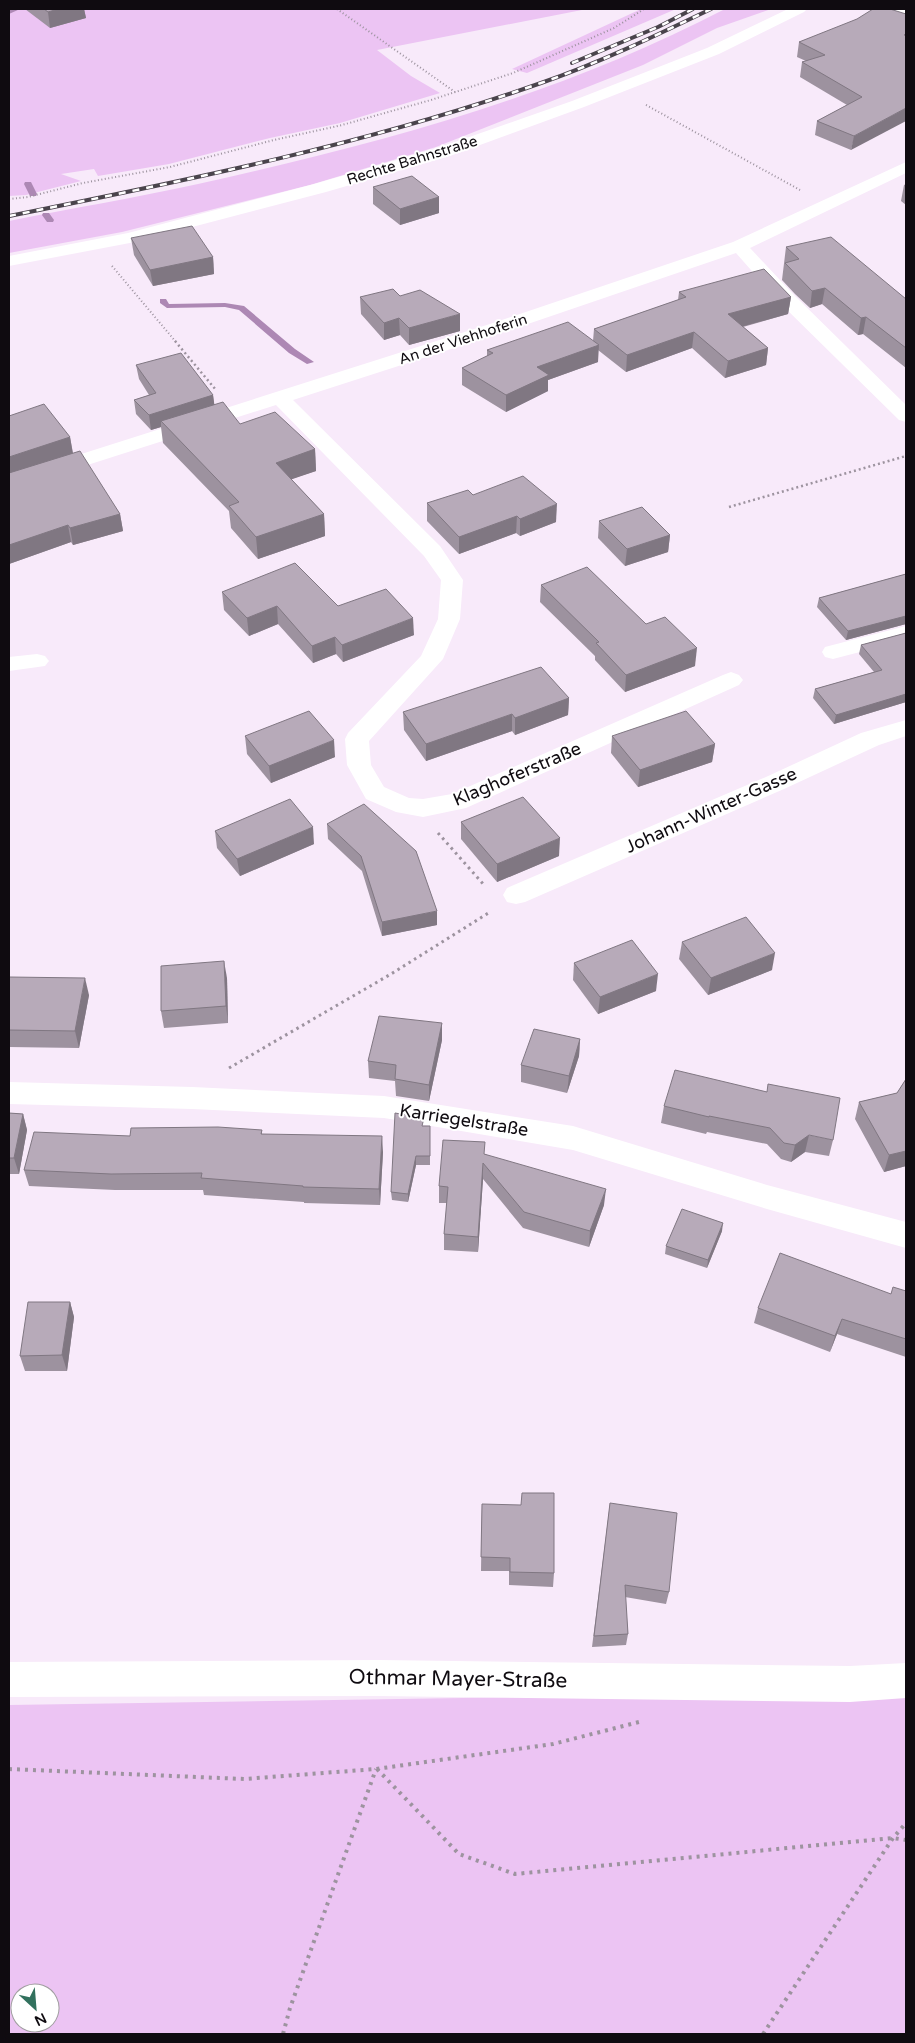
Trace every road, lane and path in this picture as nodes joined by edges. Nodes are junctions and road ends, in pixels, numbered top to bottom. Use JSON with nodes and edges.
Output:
{"nodes":[{"id":1,"x":337,"y":9,"type":"edge"},
{"id":2,"x":644,"y":9,"type":"edge"},
{"id":3,"x":798,"y":9,"type":"edge"},
{"id":4,"x":900,"y":9,"type":"edge"},
{"id":5,"x":906,"y":11,"type":"edge"},
{"id":6,"x":617,"y":89,"type":"junction"},
{"id":7,"x":456,"y":92,"type":"junction"},
{"id":8,"x":906,"y":167,"type":"edge"},
{"id":9,"x":9,"y":199,"type":"edge"},
{"id":10,"x":826,"y":204,"type":"junction"},
{"id":11,"x":94,"y":245,"type":"junction"},
{"id":12,"x":739,"y":246,"type":"junction"},
{"id":13,"x":9,"y":261,"type":"edge"},
{"id":14,"x":279,"y":397,"type":"junction"},
{"id":15,"x":234,"y":412,"type":"junction"},
{"id":16,"x":906,"y":416,"type":"edge"},
{"id":17,"x":906,"y":456,"type":"edge"},
{"id":18,"x":9,"y":484,"type":"edge"},
{"id":19,"x":729,"y":508,"type":"dead end"},
{"id":20,"x":906,"y":633,"type":"edge"},
{"id":21,"x":833,"y":652,"type":"dead end"},
{"id":22,"x":37,"y":661,"type":"dead end"},
{"id":23,"x":9,"y":664,"type":"edge"},
{"id":24,"x":731,"y":680,"type":"dead end"},
{"id":25,"x":906,"y":728,"type":"edge"},
{"id":26,"x":440,"y":835,"type":"dead end"},
{"id":27,"x":510,"y":899,"type":"junction"},
{"id":28,"x":9,"y":1093,"type":"edge"},
{"id":29,"x":192,"y":1098,"type":"junction"},
{"id":30,"x":906,"y":1235,"type":"edge"},
{"id":31,"x":9,"y":1680,"type":"edge"},
{"id":32,"x":906,"y":1681,"type":"edge"},
{"id":33,"x":648,"y":1720,"type":"dead end"},
{"id":34,"x":9,"y":1769,"type":"edge"},
{"id":35,"x":376,"y":1769,"type":"junction"},
{"id":36,"x":906,"y":1823,"type":"edge"},
{"id":37,"x":893,"y":1838,"type":"junction"},
{"id":38,"x":906,"y":1840,"type":"edge"},
{"id":39,"x":283,"y":2034,"type":"edge"},
{"id":40,"x":763,"y":2034,"type":"edge"}],
"edges":[{"from":1,"to":7,"type":"path"},
{"from":2,"to":7,"type":"path"},
{"from":3,"to":6,"type":"street","name":"Rechte Bahnstraße"},
{"from":4,"to":5,"type":"street"},
{"from":6,"to":10,"type":"path"},
{"from":6,"to":11,"type":"street","name":"Rechte Bahnstraße"},
{"from":7,"to":9,"type":"path"},
{"from":8,"to":10,"type":"street","name":"An der Viehhoferin"},
{"from":10,"to":12,"type":"street","name":"An der Viehhoferin"},
{"from":11,"to":13,"type":"street","name":"Rechte Bahnstraße"},
{"from":11,"to":15,"type":"path"},
{"from":12,"to":14,"type":"street","name":"An der Viehhoferin"},
{"from":12,"to":16,"type":"street"},
{"from":14,"to":15,"type":"street","name":"An der Viehhoferin"},
{"from":14,"to":24,"type":"street","name":"Klaghoferstraße"},
{"from":15,"to":18,"type":"street","name":"An der Viehhoferin"},
{"from":17,"to":19,"type":"path"},
{"from":20,"to":21,"type":"street"},
{"from":22,"to":23,"type":"street"},
{"from":25,"to":27,"type":"street","name":"Johann-Winter-Gasse"},
{"from":26,"to":27,"type":"path"},
{"from":27,"to":29,"type":"path"},
{"from":28,"to":29,"type":"street","name":"Karriegelstraße"},
{"from":29,"to":30,"type":"street","name":"Karriegelstraße"},
{"from":31,"to":32,"type":"street","name":"Othmar Mayer-Straße"},
{"from":33,"to":35,"type":"path"},
{"from":34,"to":35,"type":"path"},
{"from":35,"to":37,"type":"path"},
{"from":35,"to":39,"type":"path"},
{"from":36,"to":37,"type":"path"},
{"from":37,"to":38,"type":"path"},
{"from":37,"to":40,"type":"path"}]}
